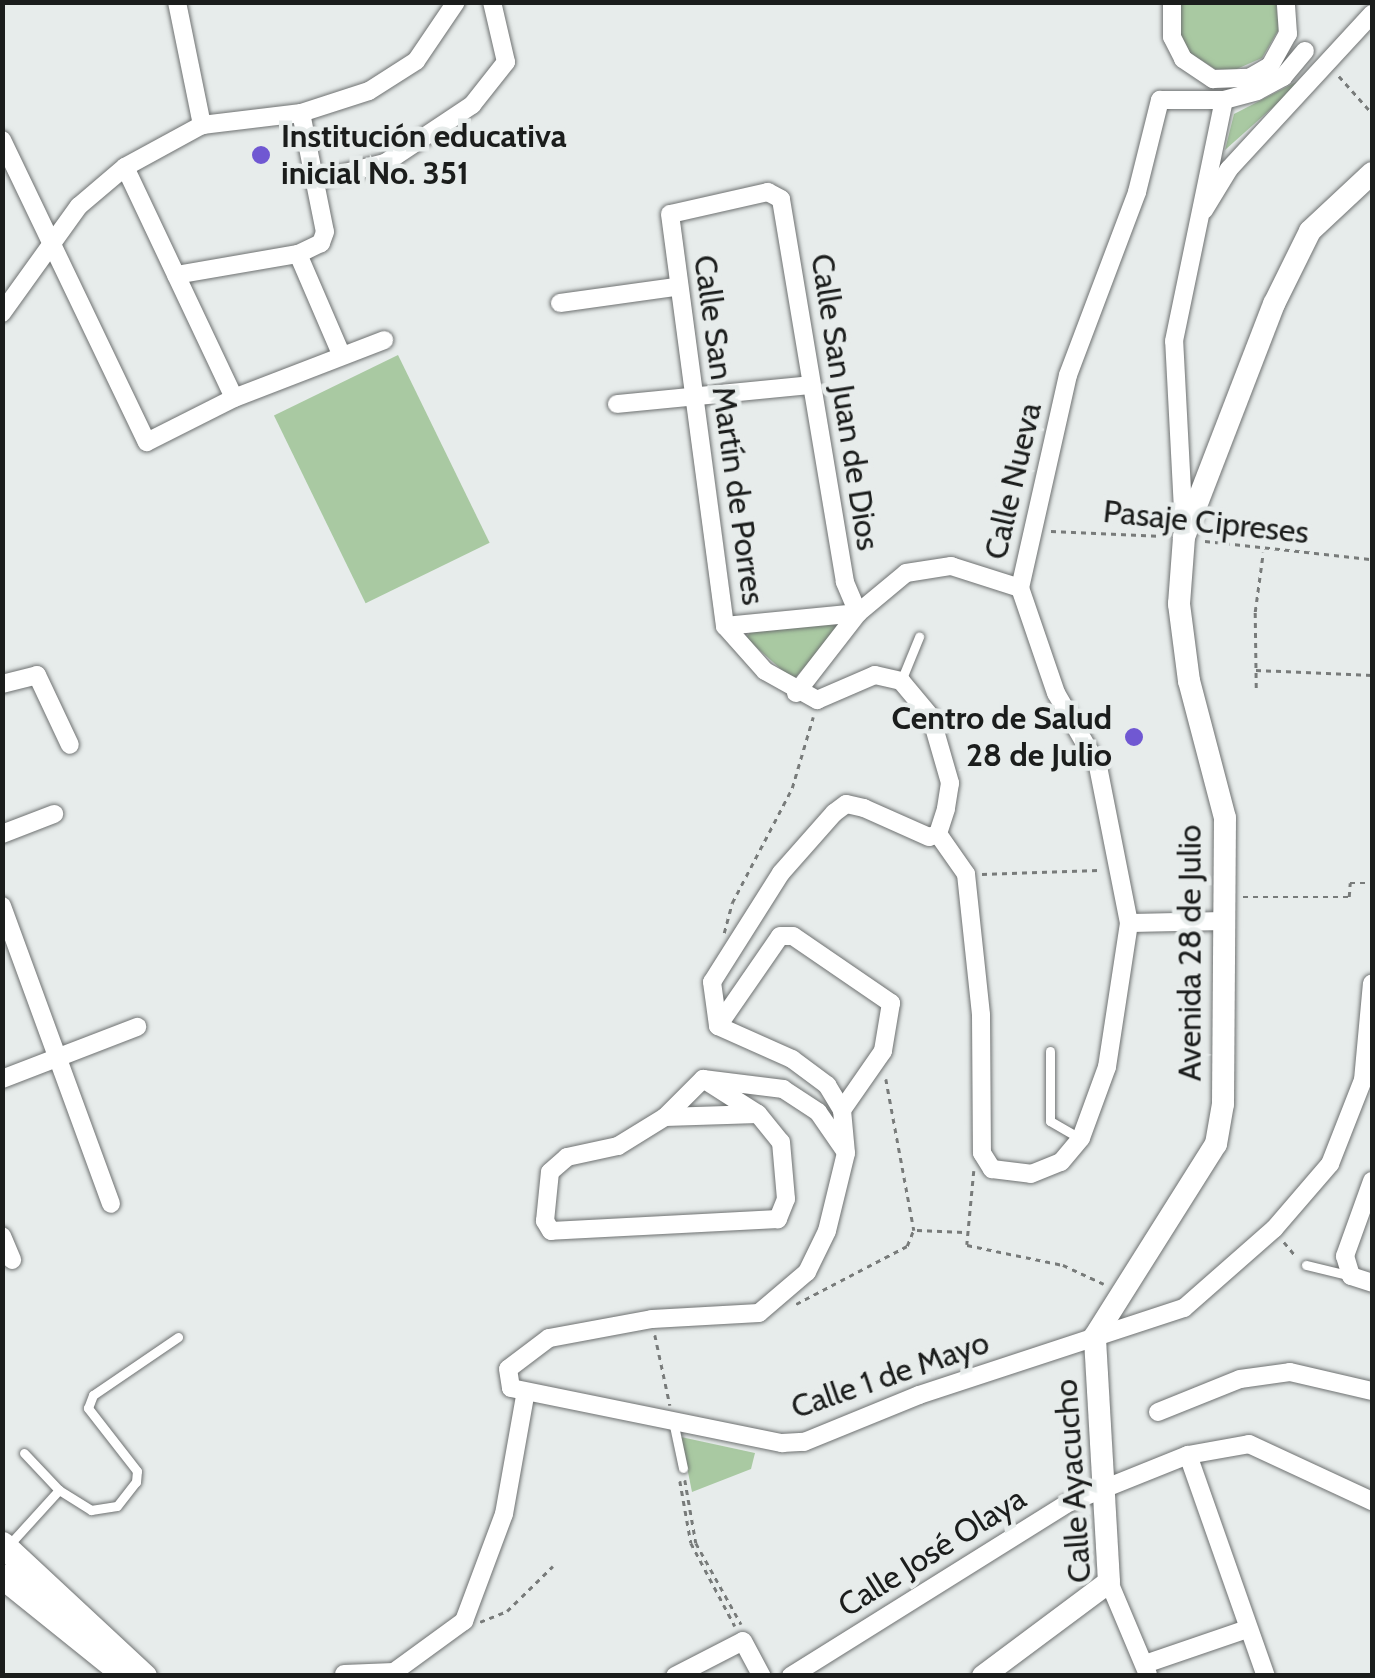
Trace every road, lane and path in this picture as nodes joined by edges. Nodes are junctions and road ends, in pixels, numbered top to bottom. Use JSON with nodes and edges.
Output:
{"nodes":[{"id":1,"x":177,"y":2,"type":"edge"},
{"id":2,"x":456,"y":2,"type":"edge"},
{"id":3,"x":492,"y":2,"type":"edge"},
{"id":4,"x":1172,"y":2,"type":"edge"},
{"id":5,"x":1286,"y":2,"type":"edge"},
{"id":6,"x":1372,"y":14,"type":"edge"},
{"id":7,"x":1284,"y":46,"type":"junction"},
{"id":8,"x":1305,"y":51,"type":"junction"},
{"id":9,"x":1330,"y":60,"type":"junction"},
{"id":10,"x":1224,"y":100,"type":"junction"},
{"id":11,"x":301,"y":113,"type":"junction"},
{"id":12,"x":1372,"y":113,"type":"edge"},
{"id":13,"x":202,"y":125,"type":"junction"},
{"id":14,"x":2,"y":140,"type":"edge"},
{"id":15,"x":125,"y":167,"type":"junction"},
{"id":16,"x":1372,"y":174,"type":"edge"},
{"id":17,"x":313,"y":181,"type":"junction"},
{"id":18,"x":781,"y":199,"type":"joint"},
{"id":19,"x":1196,"y":224,"type":"junction"},
{"id":20,"x":51,"y":248,"type":"junction"},
{"id":21,"x":298,"y":254,"type":"junction"},
{"id":22,"x":176,"y":275,"type":"junction"},
{"id":23,"x":676,"y":288,"type":"junction"},
{"id":24,"x":560,"y":303,"type":"dead end"},
{"id":25,"x":2,"y":313,"type":"edge"},
{"id":26,"x":384,"y":340,"type":"dead end"},
{"id":27,"x":341,"y":354,"type":"junction"},
{"id":28,"x":810,"y":385,"type":"junction"},
{"id":29,"x":696,"y":396,"type":"junction"},
{"id":30,"x":234,"y":398,"type":"junction"},
{"id":31,"x":617,"y":404,"type":"dead end"},
{"id":32,"x":1034,"y":530,"type":"junction"},
{"id":33,"x":1184,"y":538,"type":"junction"},
{"id":34,"x":1263,"y":552,"type":"junction"},
{"id":35,"x":1372,"y":560,"type":"edge"},
{"id":36,"x":1020,"y":588,"type":"junction"},
{"id":37,"x":858,"y":612,"type":"junction"},
{"id":38,"x":725,"y":626,"type":"junction"},
{"id":39,"x":919,"y":637,"type":"dead end"},
{"id":40,"x":1256,"y":670,"type":"junction"},
{"id":41,"x":1372,"y":674,"type":"edge"},
{"id":42,"x":901,"y":681,"type":"junction"},
{"id":43,"x":2,"y":684,"type":"edge"},
{"id":44,"x":1256,"y":688,"type":"dead end"},
{"id":45,"x":796,"y":693,"type":"junction"},
{"id":46,"x":817,"y":700,"type":"junction"},
{"id":47,"x":70,"y":745,"type":"dead end"},
{"id":48,"x":54,"y":814,"type":"dead end"},
{"id":49,"x":2,"y":834,"type":"edge"},
{"id":50,"x":938,"y":834,"type":"junction"},
{"id":51,"x":1118,"y":869,"type":"junction"},
{"id":52,"x":966,"y":874,"type":"junction"},
{"id":53,"x":1372,"y":883,"type":"edge"},
{"id":54,"x":2,"y":906,"type":"edge"},
{"id":55,"x":1226,"y":909,"type":"junction"},
{"id":56,"x":1129,"y":924,"type":"junction"},
{"id":57,"x":728,"y":947,"type":"junction"},
{"id":58,"x":1372,"y":982,"type":"edge"},
{"id":59,"x":718,"y":1026,"type":"junction"},
{"id":60,"x":136,"y":1028,"type":"dead end"},
{"id":61,"x":1050,"y":1051,"type":"dead end"},
{"id":62,"x":56,"y":1058,"type":"junction"},
{"id":63,"x":2,"y":1079,"type":"edge"},
{"id":64,"x":702,"y":1079,"type":"junction"},
{"id":65,"x":887,"y":1088,"type":"dead end"},
{"id":66,"x":842,"y":1110,"type":"junction"},
{"id":67,"x":758,"y":1114,"type":"junction"},
{"id":68,"x":665,"y":1117,"type":"junction"},
{"id":69,"x":1081,"y":1138,"type":"junction"},
{"id":70,"x":846,"y":1153,"type":"junction"},
{"id":71,"x":982,"y":1153,"type":"junction"},
{"id":72,"x":1372,"y":1181,"type":"edge"},
{"id":73,"x":111,"y":1204,"type":"dead end"},
{"id":74,"x":1274,"y":1229,"type":"junction"},
{"id":75,"x":914,"y":1230,"type":"junction"},
{"id":76,"x":965,"y":1232,"type":"junction"},
{"id":77,"x":2,"y":1236,"type":"edge"},
{"id":78,"x":12,"y":1260,"type":"dead end"},
{"id":79,"x":1306,"y":1265,"type":"joint"},
{"id":80,"x":1351,"y":1276,"type":"junction"},
{"id":81,"x":1372,"y":1283,"type":"edge"},
{"id":82,"x":1123,"y":1293,"type":"junction"},
{"id":83,"x":815,"y":1296,"type":"dead end"},
{"id":84,"x":652,"y":1319,"type":"junction"},
{"id":85,"x":178,"y":1336,"type":"dead end"},
{"id":86,"x":1095,"y":1336,"type":"junction"},
{"id":87,"x":1372,"y":1391,"type":"edge"},
{"id":88,"x":525,"y":1396,"type":"junction"},
{"id":89,"x":1158,"y":1412,"type":"dead end"},
{"id":90,"x":673,"y":1421,"type":"junction"},
{"id":91,"x":24,"y":1453,"type":"dead end"},
{"id":92,"x":1188,"y":1456,"type":"junction"},
{"id":93,"x":682,"y":1468,"type":"joint"},
{"id":94,"x":1108,"y":1485,"type":"junction"},
{"id":95,"x":59,"y":1490,"type":"junction"},
{"id":96,"x":1366,"y":1499,"type":"edge"},
{"id":97,"x":1372,"y":1514,"type":"edge"},
{"id":98,"x":4,"y":1546,"type":"edge"},
{"id":99,"x":553,"y":1566,"type":"dead end"},
{"id":100,"x":2,"y":1576,"type":"edge"},
{"id":101,"x":1109,"y":1582,"type":"junction"},
{"id":102,"x":464,"y":1621,"type":"junction"},
{"id":103,"x":1248,"y":1629,"type":"junction"},
{"id":104,"x":743,"y":1640,"type":"junction"},
{"id":105,"x":1146,"y":1670,"type":"edge"},
{"id":106,"x":344,"y":1674,"type":"edge"},
{"id":107,"x":126,"y":1676,"type":"edge"},
{"id":108,"x":144,"y":1676,"type":"edge"},
{"id":109,"x":676,"y":1676,"type":"edge"},
{"id":110,"x":762,"y":1676,"type":"edge"},
{"id":111,"x":791,"y":1676,"type":"edge"},
{"id":112,"x":983,"y":1676,"type":"edge"},
{"id":113,"x":1266,"y":1676,"type":"edge"}],
"edges":[{"from":1,"to":13,"type":"street"},
{"from":2,"to":11,"type":"street"},
{"from":3,"to":17,"type":"street"},
{"from":4,"to":7,"type":"street"},
{"from":5,"to":7,"type":"street"},
{"from":6,"to":9,"type":"street"},
{"from":7,"to":8,"type":"street"},
{"from":8,"to":9,"type":"street"},
{"from":8,"to":10,"type":"street"},
{"from":9,"to":12,"type":"path"},
{"from":9,"to":19,"type":"street"},
{"from":10,"to":19,"type":"street"},
{"from":10,"to":32,"type":"street","name":"Calle Nueva"},
{"from":11,"to":13,"type":"street"},
{"from":11,"to":17,"type":"street"},
{"from":13,"to":15,"type":"street"},
{"from":14,"to":20,"type":"street"},
{"from":15,"to":20,"type":"street"},
{"from":15,"to":22,"type":"street"},
{"from":16,"to":33,"type":"street","name":"Avenida 28 de Julio"},
{"from":17,"to":21,"type":"street"},
{"from":18,"to":23,"type":"street","name":"Calle San Martín de Porres"},
{"from":18,"to":28,"type":"street","name":"Calle San Juan de Dios"},
{"from":19,"to":33,"type":"street"},
{"from":20,"to":25,"type":"street"},
{"from":20,"to":30,"type":"street"},
{"from":21,"to":22,"type":"street"},
{"from":21,"to":27,"type":"street"},
{"from":22,"to":30,"type":"street"},
{"from":23,"to":24,"type":"street"},
{"from":23,"to":29,"type":"street","name":"Calle San Martín de Porres"},
{"from":26,"to":27,"type":"street"},
{"from":27,"to":30,"type":"street"},
{"from":28,"to":29,"type":"street"},
{"from":28,"to":37,"type":"street","name":"Calle San Juan de Dios"},
{"from":29,"to":31,"type":"street"},
{"from":29,"to":38,"type":"street","name":"Calle San Martín de Porres"},
{"from":32,"to":33,"type":"path","name":"Pasaje Cipreses"},
{"from":32,"to":36,"type":"street","name":"Calle Nueva"},
{"from":33,"to":34,"type":"path","name":"Pasaje Cipreses"},
{"from":33,"to":55,"type":"street","name":"Avenida 28 de Julio"},
{"from":34,"to":35,"type":"path","name":"Pasaje Cipreses"},
{"from":34,"to":40,"type":"path"},
{"from":36,"to":37,"type":"street"},
{"from":36,"to":51,"type":"street","name":"Calle Nueva"},
{"from":37,"to":38,"type":"street"},
{"from":37,"to":45,"type":"street"},
{"from":38,"to":45,"type":"street","name":"Calle San Martín de Porres"},
{"from":39,"to":42,"type":"lane"},
{"from":40,"to":41,"type":"path"},
{"from":40,"to":44,"type":"path"},
{"from":42,"to":46,"type":"street"},
{"from":42,"to":50,"type":"street"},
{"from":43,"to":47,"type":"street"},
{"from":45,"to":46,"type":"street"},
{"from":46,"to":57,"type":"path"},
{"from":48,"to":49,"type":"street"},
{"from":50,"to":52,"type":"street"},
{"from":50,"to":57,"type":"street"},
{"from":51,"to":52,"type":"path"},
{"from":51,"to":56,"type":"street","name":"Calle Nueva"},
{"from":52,"to":71,"type":"street"},
{"from":53,"to":55,"type":"path"},
{"from":54,"to":62,"type":"street"},
{"from":55,"to":56,"type":"street"},
{"from":55,"to":82,"type":"street","name":"Avenida 28 de Julio"},
{"from":56,"to":69,"type":"street","name":"Calle Nueva"},
{"from":57,"to":59,"type":"street"},
{"from":58,"to":74,"type":"street","name":"Calle 1 de Mayo"},
{"from":59,"to":66,"type":"street"},
{"from":59,"to":66,"type":"street"},
{"from":60,"to":62,"type":"street"},
{"from":61,"to":69,"type":"lane"},
{"from":62,"to":63,"type":"street"},
{"from":62,"to":73,"type":"street"},
{"from":64,"to":67,"type":"street"},
{"from":64,"to":68,"type":"street"},
{"from":64,"to":70,"type":"street"},
{"from":65,"to":75,"type":"path"},
{"from":66,"to":70,"type":"street"},
{"from":67,"to":68,"type":"street"},
{"from":67,"to":68,"type":"street"},
{"from":69,"to":71,"type":"street","name":"Calle Nueva"},
{"from":70,"to":84,"type":"street"},
{"from":71,"to":76,"type":"path"},
{"from":72,"to":80,"type":"street"},
{"from":74,"to":79,"type":"path"},
{"from":74,"to":86,"type":"street","name":"Calle 1 de Mayo"},
{"from":75,"to":76,"type":"path"},
{"from":75,"to":83,"type":"path"},
{"from":76,"to":82,"type":"path"},
{"from":77,"to":78,"type":"street"},
{"from":79,"to":80,"type":"lane"},
{"from":80,"to":81,"type":"street"},
{"from":82,"to":86,"type":"street","name":"Avenida 28 de Julio"},
{"from":84,"to":88,"type":"street"},
{"from":84,"to":90,"type":"path"},
{"from":85,"to":95,"type":"lane"},
{"from":86,"to":90,"type":"street","name":"Calle 1 de Mayo"},
{"from":86,"to":94,"type":"street","name":"Calle Ayacucho"},
{"from":87,"to":89,"type":"street"},
{"from":88,"to":90,"type":"street","name":"Calle 1 de Mayo"},
{"from":88,"to":102,"type":"street"},
{"from":90,"to":93,"type":"lane"},
{"from":91,"to":95,"type":"lane"},
{"from":92,"to":94,"type":"street","name":"Calle José Olaya"},
{"from":92,"to":96,"type":"street","name":"Calle José Olaya"},
{"from":92,"to":103,"type":"street"},
{"from":93,"to":104,"type":"path"},
{"from":94,"to":101,"type":"street","name":"Calle Ayacucho"},
{"from":94,"to":111,"type":"street","name":"Calle José Olaya"},
{"from":95,"to":98,"type":"lane"},
{"from":96,"to":97,"type":"street"},
{"from":98,"to":108,"type":"main road"},
{"from":99,"to":102,"type":"path"},
{"from":100,"to":107,"type":"main road"},
{"from":101,"to":105,"type":"street","name":"Calle Ayacucho"},
{"from":101,"to":112,"type":"street"},
{"from":102,"to":106,"type":"street"},
{"from":103,"to":105,"type":"street"},
{"from":103,"to":113,"type":"street"},
{"from":104,"to":109,"type":"street"},
{"from":104,"to":110,"type":"street"}]}
